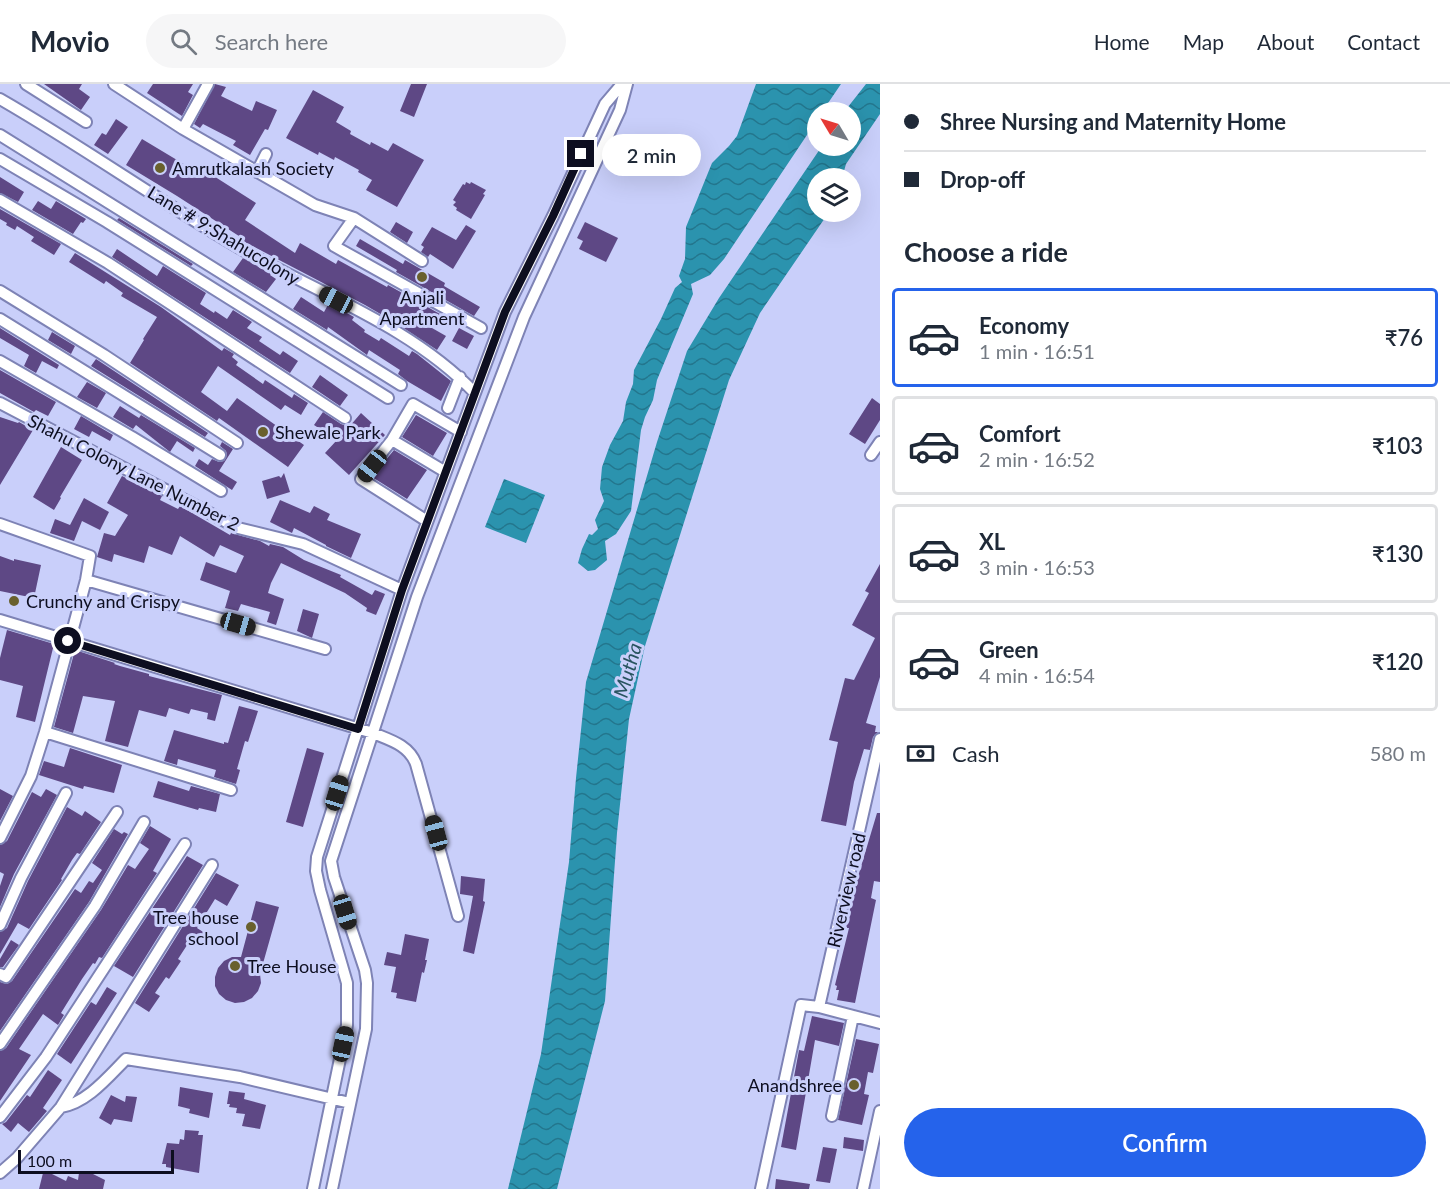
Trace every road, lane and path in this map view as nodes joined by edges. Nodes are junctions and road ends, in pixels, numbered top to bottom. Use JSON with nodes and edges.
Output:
{"nodes":[{"id":1,"x":26,"y":84,"type":"edge"},
{"id":2,"x":114,"y":84,"type":"edge"},
{"id":3,"x":208,"y":84,"type":"edge"},
{"id":4,"x":624,"y":84,"type":"edge"},
{"id":5,"x":0,"y":99,"type":"edge"},
{"id":6,"x":86,"y":122,"type":"dead end"},
{"id":7,"x":183,"y":129,"type":"junction"},
{"id":8,"x":0,"y":135,"type":"edge"},
{"id":9,"x":266,"y":154,"type":"dead end"},
{"id":10,"x":0,"y":159,"type":"edge"},
{"id":11,"x":257,"y":172,"type":"junction"},
{"id":12,"x":0,"y":200,"type":"edge"},
{"id":13,"x":354,"y":218,"type":"junction"},
{"id":14,"x":422,"y":261,"type":"dead end"},
{"id":15,"x":0,"y":291,"type":"edge"},
{"id":16,"x":0,"y":319,"type":"edge"},
{"id":17,"x":481,"y":328,"type":"dead end"},
{"id":18,"x":0,"y":361,"type":"edge"},
{"id":19,"x":460,"y":377,"type":"junction"},
{"id":20,"x":401,"y":385,"type":"dead end"},
{"id":21,"x":475,"y":393,"type":"junction"},
{"id":22,"x":388,"y":398,"type":"dead end"},
{"id":23,"x":0,"y":403,"type":"edge"},
{"id":24,"x":448,"y":408,"type":"dead end"},
{"id":25,"x":345,"y":418,"type":"dead end"},
{"id":26,"x":460,"y":432,"type":"junction"},
{"id":27,"x":392,"y":440,"type":"junction"},
{"id":28,"x":880,"y":442,"type":"edge"},
{"id":29,"x":237,"y":443,"type":"dead end"},
{"id":30,"x":220,"y":455,"type":"dead end"},
{"id":31,"x":871,"y":455,"type":"dead end"},
{"id":32,"x":444,"y":471,"type":"junction"},
{"id":33,"x":221,"y":491,"type":"dead end"},
{"id":34,"x":427,"y":521,"type":"junction"},
{"id":35,"x":0,"y":524,"type":"edge"},
{"id":36,"x":86,"y":580,"type":"junction"},
{"id":37,"x":402,"y":590,"type":"junction"},
{"id":38,"x":0,"y":620,"type":"edge"},
{"id":39,"x":68,"y":641,"type":"junction"},
{"id":40,"x":325,"y":649,"type":"dead end"},
{"id":41,"x":358,"y":729,"type":"junction"},
{"id":42,"x":45,"y":732,"type":"junction"},
{"id":43,"x":373,"y":733,"type":"junction"},
{"id":44,"x":880,"y":739,"type":"edge"},
{"id":45,"x":231,"y":790,"type":"dead end"},
{"id":46,"x":66,"y":793,"type":"dead end"},
{"id":47,"x":117,"y":812,"type":"dead end"},
{"id":48,"x":144,"y":822,"type":"dead end"},
{"id":49,"x":0,"y":838,"type":"edge"},
{"id":50,"x":185,"y":844,"type":"dead end"},
{"id":51,"x":212,"y":865,"type":"dead end"},
{"id":52,"x":458,"y":916,"type":"dead end"},
{"id":53,"x":0,"y":925,"type":"edge"},
{"id":54,"x":0,"y":974,"type":"edge"},
{"id":55,"x":819,"y":1006,"type":"junction"},
{"id":56,"x":853,"y":1016,"type":"junction"},
{"id":57,"x":880,"y":1023,"type":"edge"},
{"id":58,"x":0,"y":1044,"type":"edge"},
{"id":59,"x":332,"y":1098,"type":"junction"},
{"id":60,"x":350,"y":1103,"type":"junction"},
{"id":61,"x":61,"y":1107,"type":"junction"},
{"id":62,"x":880,"y":1111,"type":"edge"},
{"id":63,"x":832,"y":1116,"type":"dead end"},
{"id":64,"x":0,"y":1117,"type":"edge"},
{"id":65,"x":0,"y":1173,"type":"edge"},
{"id":66,"x":314,"y":1189,"type":"edge"},
{"id":67,"x":332,"y":1189,"type":"edge"},
{"id":68,"x":761,"y":1189,"type":"edge"},
{"id":69,"x":863,"y":1189,"type":"edge"}],
"edges":[{"from":1,"to":6,"type":"street"},
{"from":2,"to":7,"type":"street"},
{"from":3,"to":7,"type":"street"},
{"from":4,"to":21,"type":"street"},
{"from":4,"to":43,"type":"street"},
{"from":5,"to":19,"type":"street","name":"Lane # 9;Shahucolony"},
{"from":7,"to":11,"type":"street"},
{"from":8,"to":20,"type":"street"},
{"from":9,"to":11,"type":"street"},
{"from":10,"to":22,"type":"street"},
{"from":11,"to":13,"type":"street"},
{"from":12,"to":25,"type":"street"},
{"from":13,"to":14,"type":"street"},
{"from":13,"to":17,"type":"street"},
{"from":15,"to":29,"type":"street"},
{"from":16,"to":30,"type":"street"},
{"from":18,"to":33,"type":"street"},
{"from":19,"to":21,"type":"street","name":"Lane # 9;Shahucolony"},
{"from":19,"to":24,"type":"street"},
{"from":21,"to":26,"type":"street"},
{"from":23,"to":37,"type":"street","name":"Shahu Colony Lane Number 2"},
{"from":26,"to":27,"type":"street"},
{"from":26,"to":32,"type":"street"},
{"from":27,"to":32,"type":"street"},
{"from":27,"to":34,"type":"street"},
{"from":28,"to":31,"type":"street"},
{"from":32,"to":34,"type":"street"},
{"from":34,"to":37,"type":"street"},
{"from":35,"to":36,"type":"street"},
{"from":36,"to":39,"type":"street"},
{"from":36,"to":40,"type":"street"},
{"from":37,"to":41,"type":"street"},
{"from":38,"to":39,"type":"street"},
{"from":39,"to":41,"type":"street"},
{"from":39,"to":42,"type":"street"},
{"from":41,"to":43,"type":"street"},
{"from":41,"to":59,"type":"street"},
{"from":42,"to":45,"type":"street"},
{"from":42,"to":49,"type":"street"},
{"from":43,"to":52,"type":"street"},
{"from":43,"to":60,"type":"street"},
{"from":44,"to":55,"type":"street","name":"Riverview road"},
{"from":46,"to":53,"type":"street"},
{"from":47,"to":54,"type":"street"},
{"from":48,"to":58,"type":"street"},
{"from":50,"to":64,"type":"street"},
{"from":51,"to":61,"type":"street"},
{"from":55,"to":56,"type":"street"},
{"from":55,"to":68,"type":"street"},
{"from":56,"to":57,"type":"street"},
{"from":56,"to":63,"type":"street"},
{"from":59,"to":60,"type":"street"},
{"from":59,"to":61,"type":"street"},
{"from":59,"to":66,"type":"street"},
{"from":60,"to":67,"type":"street"},
{"from":61,"to":65,"type":"street"},
{"from":62,"to":69,"type":"street"}]}
